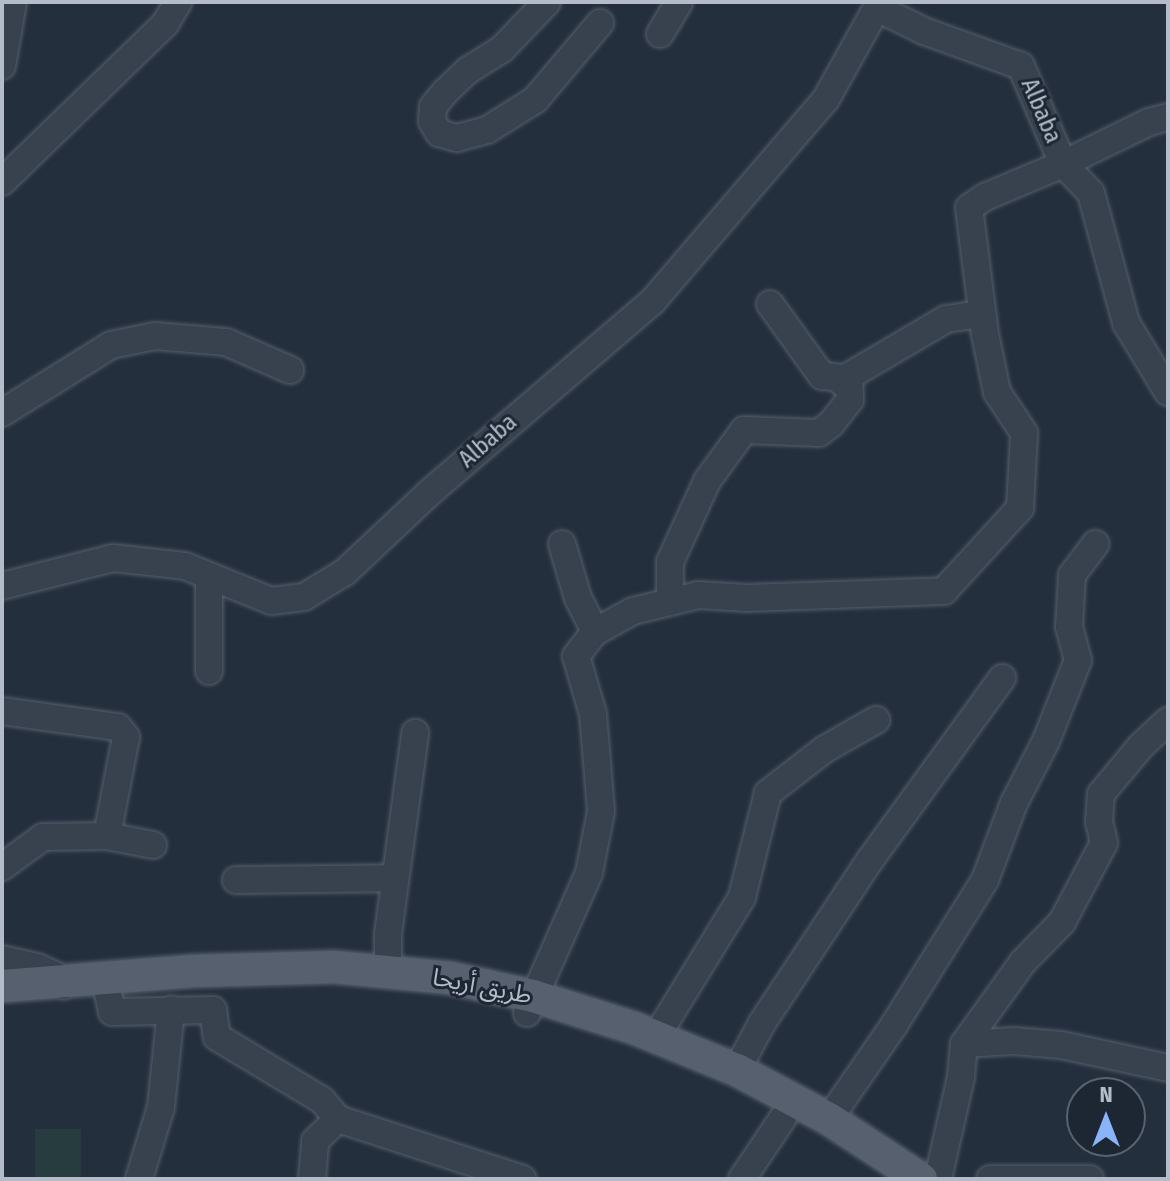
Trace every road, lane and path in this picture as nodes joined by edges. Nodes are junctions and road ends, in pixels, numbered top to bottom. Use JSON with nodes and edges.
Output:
{"nodes":[{"id":1,"x":13,"y":2,"type":"edge"},
{"id":2,"x":178,"y":2,"type":"edge"},
{"id":3,"x":547,"y":2,"type":"edge"},
{"id":4,"x":679,"y":2,"type":"edge"},
{"id":5,"x":878,"y":5,"type":"edge"},
{"id":6,"x":600,"y":23,"type":"dead end"},
{"id":7,"x":660,"y":34,"type":"dead end"},
{"id":8,"x":2,"y":66,"type":"edge"},
{"id":9,"x":1168,"y":117,"type":"edge"},
{"id":10,"x":1063,"y":164,"type":"junction"},
{"id":11,"x":2,"y":182,"type":"edge"},
{"id":12,"x":770,"y":304,"type":"dead end"},
{"id":13,"x":982,"y":314,"type":"junction"},
{"id":14,"x":290,"y":370,"type":"dead end"},
{"id":15,"x":849,"y":387,"type":"junction"},
{"id":16,"x":1168,"y":392,"type":"edge"},
{"id":17,"x":2,"y":413,"type":"edge"},
{"id":18,"x":562,"y":544,"type":"dead end"},
{"id":19,"x":1095,"y":544,"type":"dead end"},
{"id":20,"x":209,"y":576,"type":"junction"},
{"id":21,"x":2,"y":586,"type":"edge"},
{"id":22,"x":670,"y":602,"type":"junction"},
{"id":23,"x":595,"y":632,"type":"junction"},
{"id":24,"x":209,"y":671,"type":"dead end"},
{"id":25,"x":1002,"y":678,"type":"dead end"},
{"id":26,"x":2,"y":711,"type":"edge"},
{"id":27,"x":876,"y":720,"type":"dead end"},
{"id":28,"x":1168,"y":721,"type":"edge"},
{"id":29,"x":415,"y":733,"type":"dead end"},
{"id":30,"x":107,"y":836,"type":"junction"},
{"id":31,"x":153,"y":845,"type":"dead end"},
{"id":32,"x":2,"y":867,"type":"edge"},
{"id":33,"x":395,"y":878,"type":"junction"},
{"id":34,"x":236,"y":880,"type":"dead end"},
{"id":35,"x":2,"y":959,"type":"edge"},
{"id":36,"x":388,"y":972,"type":"junction"},
{"id":37,"x":2,"y":986,"type":"edge"},
{"id":38,"x":65,"y":989,"type":"junction"},
{"id":39,"x":108,"y":994,"type":"junction"},
{"id":40,"x":2,"y":1002,"type":"edge"},
{"id":41,"x":530,"y":1005,"type":"junction"},
{"id":42,"x":171,"y":1010,"type":"junction"},
{"id":43,"x":656,"y":1037,"type":"junction"},
{"id":44,"x":964,"y":1044,"type":"junction"},
{"id":45,"x":1168,"y":1068,"type":"edge"},
{"id":46,"x":737,"y":1070,"type":"junction"},
{"id":47,"x":783,"y":1118,"type":"junction"},
{"id":48,"x":338,"y":1119,"type":"junction"},
{"id":49,"x":829,"y":1119,"type":"junction"},
{"id":50,"x":139,"y":1179,"type":"edge"},
{"id":51,"x":312,"y":1179,"type":"edge"},
{"id":52,"x":523,"y":1179,"type":"edge"},
{"id":53,"x":742,"y":1179,"type":"edge"},
{"id":54,"x":887,"y":1179,"type":"edge"},
{"id":55,"x":921,"y":1179,"type":"edge"},
{"id":56,"x":938,"y":1179,"type":"edge"},
{"id":57,"x":990,"y":1179,"type":"edge"},
{"id":58,"x":1090,"y":1179,"type":"edge"}],
"edges":[{"from":1,"to":8,"type":"street"},
{"from":2,"to":11,"type":"street"},
{"from":3,"to":6,"type":"street"},
{"from":4,"to":7,"type":"street"},
{"from":5,"to":10,"type":"street","name":"Albaba"},
{"from":5,"to":20,"type":"street","name":"Albaba"},
{"from":9,"to":10,"type":"street"},
{"from":10,"to":13,"type":"street","name":"Albaba"},
{"from":10,"to":16,"type":"street"},
{"from":12,"to":15,"type":"street"},
{"from":13,"to":15,"type":"street"},
{"from":13,"to":22,"type":"street","name":"Albaba"},
{"from":14,"to":17,"type":"street"},
{"from":15,"to":22,"type":"street"},
{"from":18,"to":23,"type":"street"},
{"from":19,"to":49,"type":"street"},
{"from":20,"to":21,"type":"street","name":"Albaba"},
{"from":20,"to":24,"type":"street"},
{"from":22,"to":23,"type":"street","name":"Albaba"},
{"from":23,"to":41,"type":"street"},
{"from":25,"to":46,"type":"street"},
{"from":26,"to":30,"type":"street"},
{"from":27,"to":43,"type":"street"},
{"from":28,"to":44,"type":"street"},
{"from":29,"to":33,"type":"street"},
{"from":30,"to":31,"type":"street"},
{"from":30,"to":32,"type":"street"},
{"from":33,"to":34,"type":"street"},
{"from":33,"to":36,"type":"street"},
{"from":35,"to":38,"type":"street"},
{"from":36,"to":38,"type":"main road","name":"طريق أريحا"},
{"from":36,"to":41,"type":"main road","name":"طريق أريحا"},
{"from":37,"to":38,"type":"main road","name":"طريق أريحا"},
{"from":38,"to":39,"type":"main road","name":"طريق أريحا"},
{"from":38,"to":40,"type":"main road","name":"طريق أريحا"},
{"from":39,"to":41,"type":"main road","name":"طريق أريحا"},
{"from":39,"to":42,"type":"street"},
{"from":41,"to":43,"type":"main road","name":"طريق أريحا"},
{"from":41,"to":47,"type":"main road","name":"طريق أريحا"},
{"from":42,"to":48,"type":"street"},
{"from":42,"to":50,"type":"street"},
{"from":43,"to":46,"type":"main road","name":"طريق أريحا"},
{"from":44,"to":45,"type":"street"},
{"from":44,"to":56,"type":"street"},
{"from":46,"to":49,"type":"main road","name":"طريق أريحا"},
{"from":47,"to":53,"type":"street"},
{"from":47,"to":54,"type":"main road","name":"طريق أريحا"},
{"from":48,"to":51,"type":"street"},
{"from":48,"to":52,"type":"street"},
{"from":49,"to":55,"type":"main road","name":"طريق أريحا"},
{"from":57,"to":58,"type":"street"}]}
